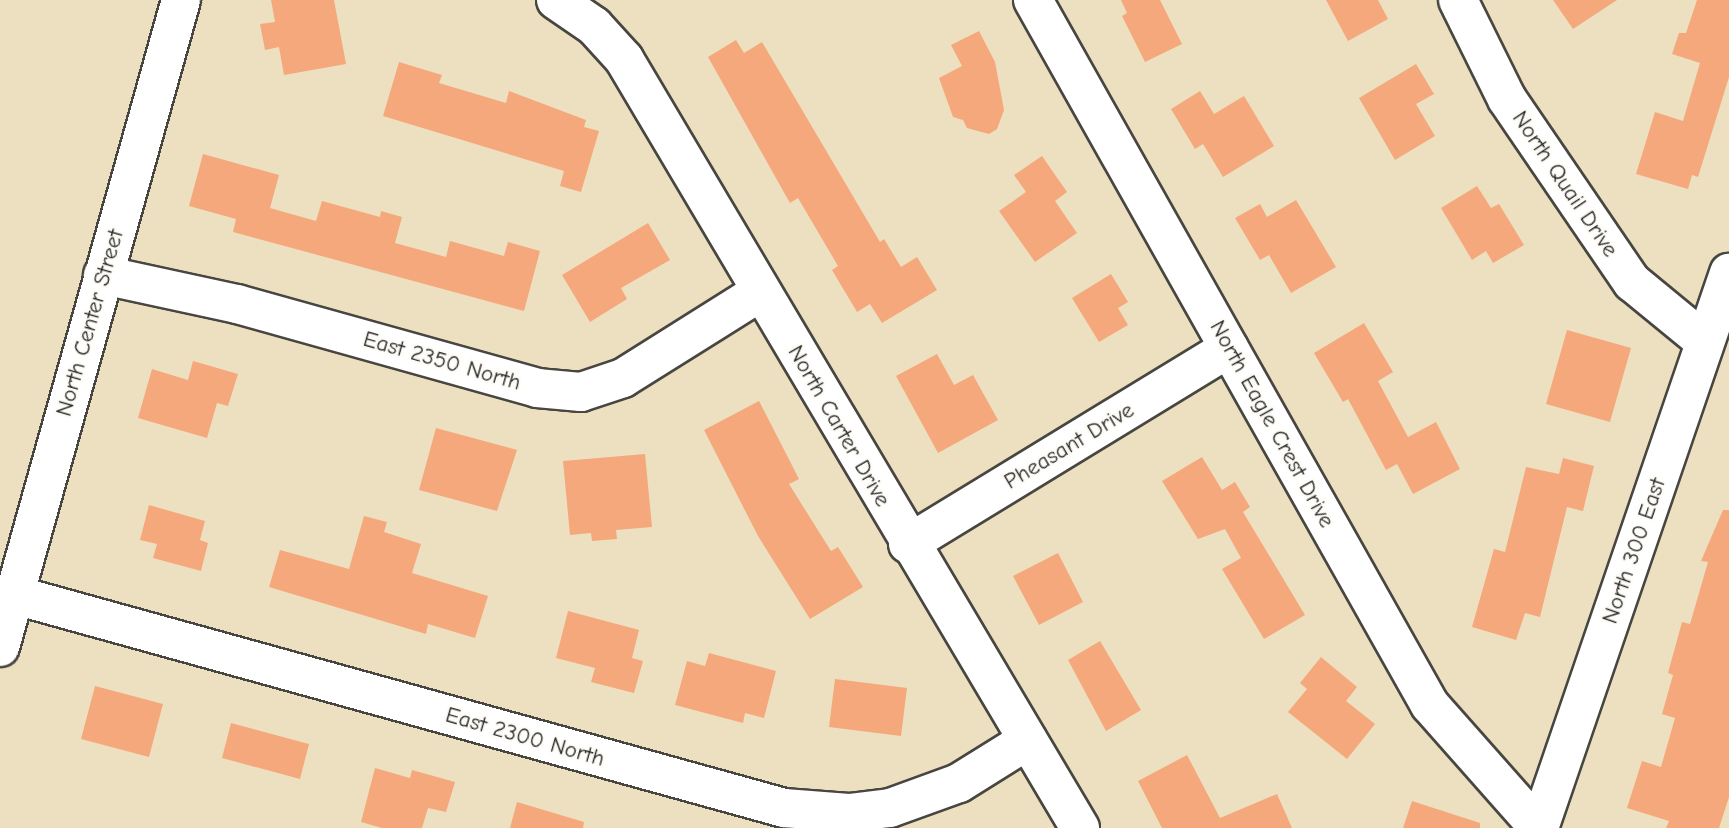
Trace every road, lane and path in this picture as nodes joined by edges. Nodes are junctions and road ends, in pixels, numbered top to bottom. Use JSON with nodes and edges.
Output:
{"nodes":[{"id":1,"x":181,"y":0,"type":"edge"},
{"id":2,"x":556,"y":0,"type":"edge"},
{"id":3,"x":1033,"y":0,"type":"edge"},
{"id":4,"x":1458,"y":0,"type":"edge"},
{"id":5,"x":1729,"y":273,"type":"edge"},
{"id":6,"x":103,"y":275,"type":"junction"},
{"id":7,"x":760,"y":292,"type":"junction"},
{"id":8,"x":1705,"y":342,"type":"junction"},
{"id":9,"x":1229,"y":348,"type":"junction"},
{"id":10,"x":908,"y":544,"type":"junction"},
{"id":11,"x":15,"y":595,"type":"junction"},
{"id":12,"x":0,"y":647,"type":"edge"},
{"id":13,"x":1028,"y":740,"type":"junction"},
{"id":14,"x":1080,"y":828,"type":"edge"},
{"id":15,"x":1539,"y":828,"type":"edge"}],
"edges":[{"from":1,"to":6,"type":"street","name":"North Center Street"},
{"from":2,"to":7,"type":"street","name":"North Carter Drive"},
{"from":3,"to":9,"type":"street","name":"North Eagle Crest Drive"},
{"from":4,"to":8,"type":"street","name":"North Quail Drive"},
{"from":5,"to":8,"type":"street","name":"North 300 East"},
{"from":6,"to":7,"type":"street","name":"East 2350 North"},
{"from":6,"to":11,"type":"street","name":"North Center Street"},
{"from":7,"to":10,"type":"street","name":"North Carter Drive"},
{"from":8,"to":15,"type":"street","name":"North 300 East"},
{"from":9,"to":10,"type":"street","name":"Pheasant Drive"},
{"from":9,"to":15,"type":"street","name":"North Eagle Crest Drive"},
{"from":10,"to":13,"type":"street","name":"North Carter Drive"},
{"from":11,"to":12,"type":"street","name":"North Center Street"},
{"from":11,"to":13,"type":"street","name":"East 2300 North"},
{"from":13,"to":14,"type":"street","name":"North Carter Drive"}]}
